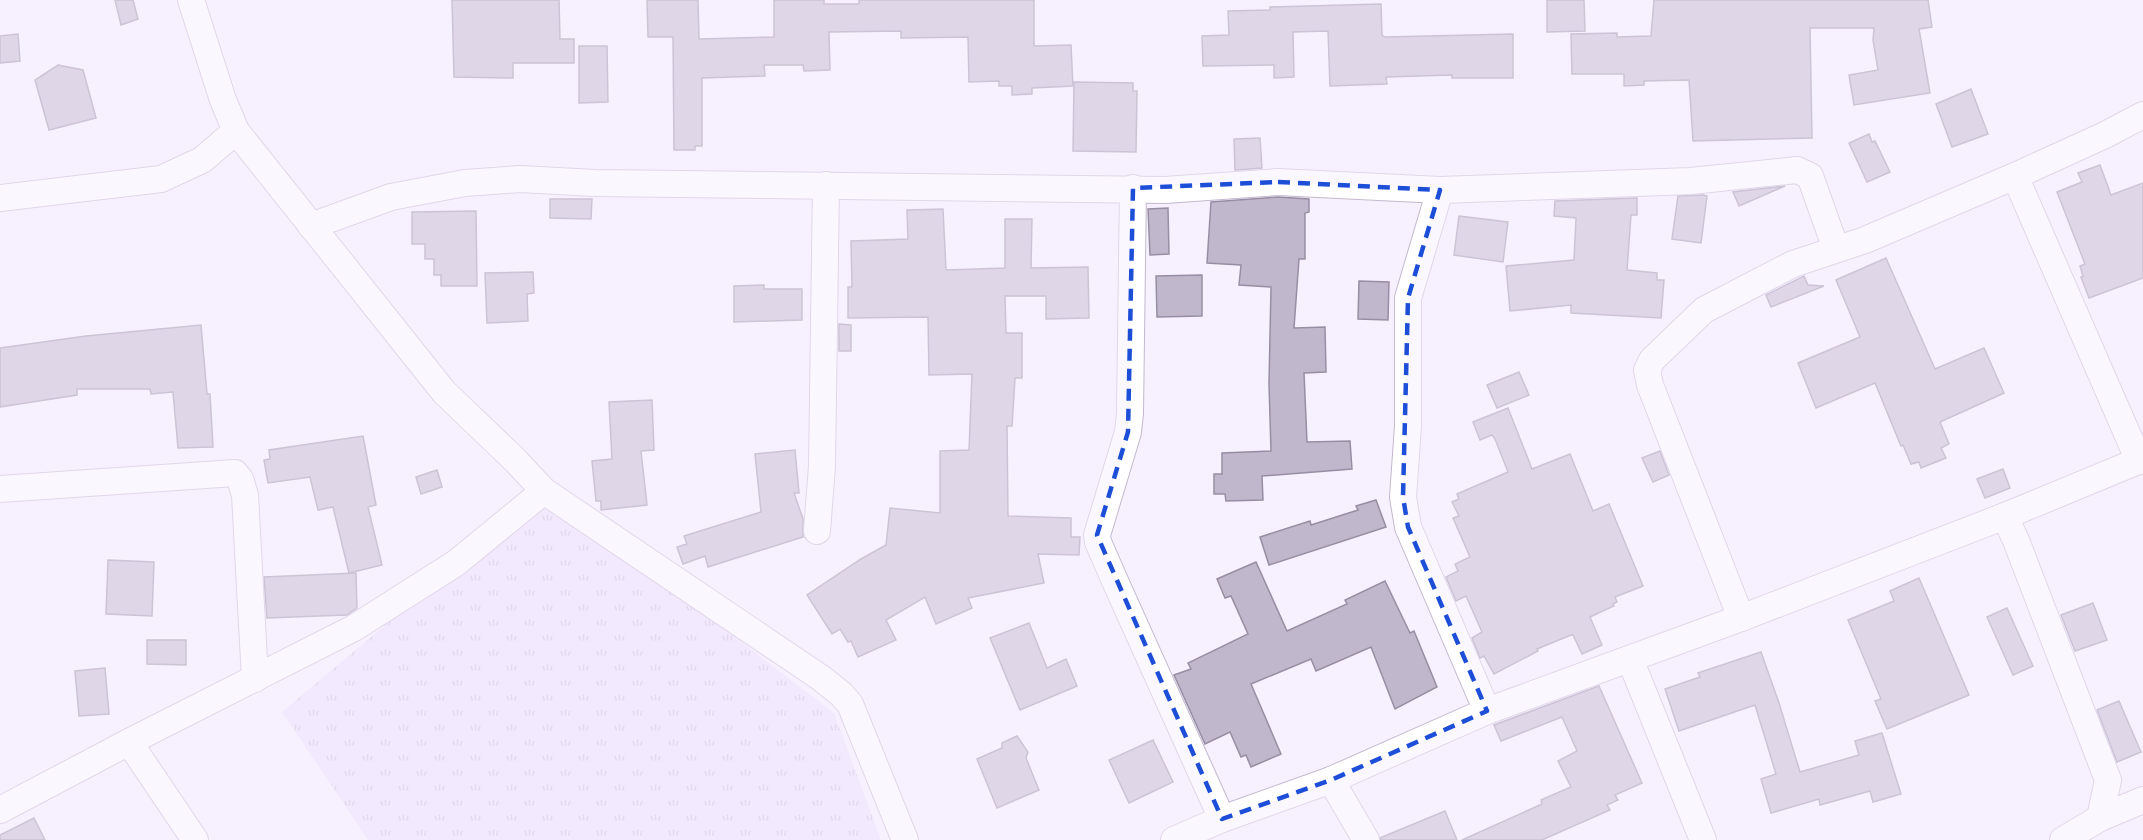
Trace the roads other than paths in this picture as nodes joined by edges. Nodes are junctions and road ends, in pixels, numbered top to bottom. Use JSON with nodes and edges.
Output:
{"nodes":[{"id":1,"x":191,"y":0,"type":"edge"},
{"id":2,"x":2143,"y":115,"type":"edge"},
{"id":3,"x":236,"y":131,"type":"junction"},
{"id":4,"x":2015,"y":176,"type":"junction"},
{"id":5,"x":826,"y":185,"type":"junction"},
{"id":6,"x":1133,"y":188,"type":"junction"},
{"id":7,"x":1440,"y":190,"type":"junction"},
{"id":8,"x":0,"y":198,"type":"edge"},
{"id":9,"x":311,"y":226,"type":"junction"},
{"id":10,"x":1836,"y":249,"type":"junction"},
{"id":11,"x":2141,"y":460,"type":"edge"},
{"id":12,"x":0,"y":489,"type":"edge"},
{"id":13,"x":544,"y":491,"type":"junction"},
{"id":14,"x":2005,"y":516,"type":"junction"},
{"id":15,"x":817,"y":531,"type":"dead end"},
{"id":16,"x":1741,"y":618,"type":"junction"},
{"id":17,"x":1630,"y":659,"type":"junction"},
{"id":18,"x":255,"y":679,"type":"junction"},
{"id":19,"x":1487,"y":711,"type":"junction"},
{"id":20,"x":129,"y":742,"type":"junction"},
{"id":21,"x":1331,"y":780,"type":"junction"},
{"id":22,"x":2143,"y":800,"type":"edge"},
{"id":23,"x":0,"y":810,"type":"edge"},
{"id":24,"x":2100,"y":818,"type":"junction"},
{"id":25,"x":1222,"y":819,"type":"junction"},
{"id":26,"x":195,"y":840,"type":"edge"},
{"id":27,"x":905,"y":840,"type":"edge"},
{"id":28,"x":1174,"y":840,"type":"edge"},
{"id":29,"x":1366,"y":840,"type":"edge"},
{"id":30,"x":1703,"y":840,"type":"edge"},
{"id":31,"x":2063,"y":840,"type":"edge"}],
"edges":[{"from":1,"to":3,"type":"street"},
{"from":2,"to":4,"type":"street"},
{"from":3,"to":8,"type":"street"},
{"from":3,"to":9,"type":"street"},
{"from":4,"to":10,"type":"street"},
{"from":4,"to":11,"type":"street"},
{"from":5,"to":6,"type":"street"},
{"from":5,"to":9,"type":"street"},
{"from":5,"to":15,"type":"street"},
{"from":6,"to":7,"type":"street"},
{"from":6,"to":25,"type":"street"},
{"from":7,"to":10,"type":"street"},
{"from":7,"to":19,"type":"street"},
{"from":9,"to":13,"type":"street"},
{"from":10,"to":16,"type":"street"},
{"from":11,"to":14,"type":"street"},
{"from":12,"to":18,"type":"street"},
{"from":13,"to":18,"type":"street"},
{"from":13,"to":27,"type":"street"},
{"from":14,"to":16,"type":"street"},
{"from":14,"to":24,"type":"street"},
{"from":16,"to":17,"type":"street"},
{"from":17,"to":19,"type":"street"},
{"from":17,"to":30,"type":"street"},
{"from":18,"to":20,"type":"street"},
{"from":19,"to":21,"type":"street"},
{"from":20,"to":23,"type":"street"},
{"from":20,"to":26,"type":"street"},
{"from":21,"to":25,"type":"street"},
{"from":21,"to":29,"type":"street"},
{"from":22,"to":24,"type":"street"},
{"from":24,"to":31,"type":"street"},
{"from":25,"to":28,"type":"street"}]}
